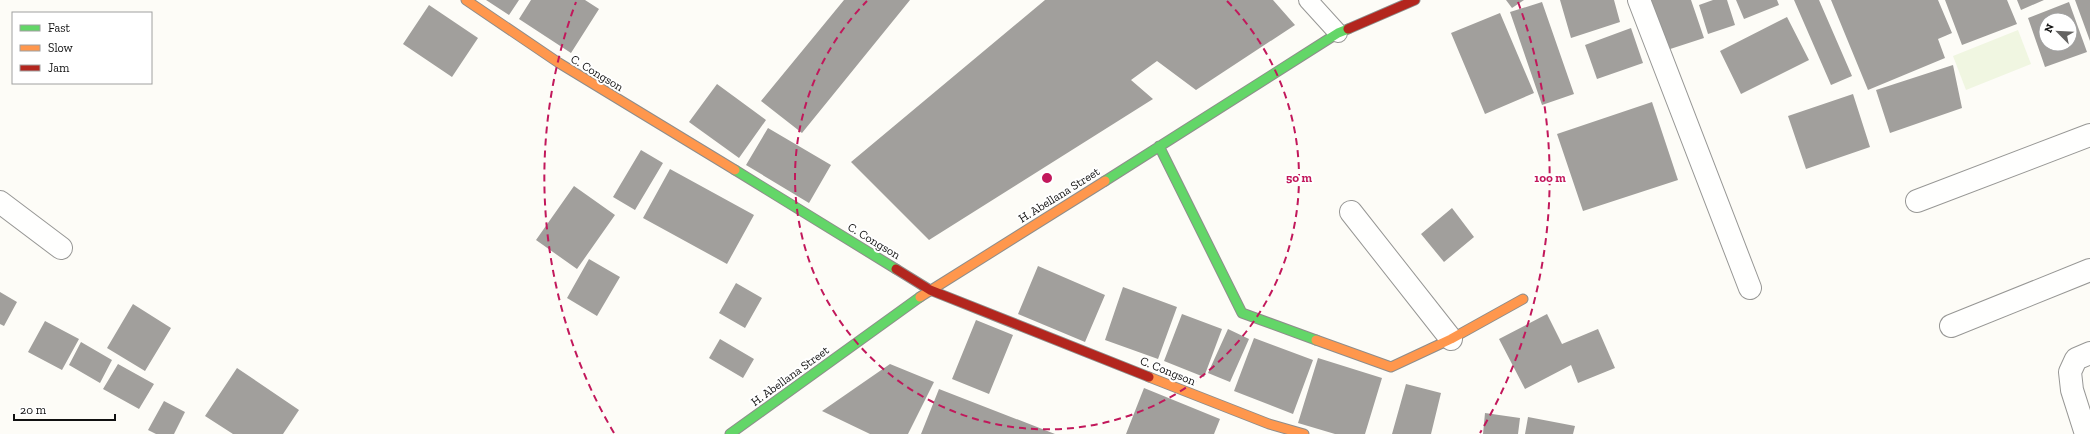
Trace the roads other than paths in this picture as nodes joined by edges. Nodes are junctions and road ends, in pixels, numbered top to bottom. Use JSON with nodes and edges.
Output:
{"nodes":[{"id":1,"x":466,"y":0,"type":"edge"},
{"id":2,"x":1308,"y":0,"type":"edge"},
{"id":3,"x":1415,"y":0,"type":"edge"},
{"id":4,"x":1638,"y":0,"type":"edge"},
{"id":5,"x":1338,"y":33,"type":"junction"},
{"id":6,"x":2089,"y":137,"type":"edge"},
{"id":7,"x":1159,"y":146,"type":"junction"},
{"id":8,"x":1917,"y":201,"type":"dead end"},
{"id":9,"x":0,"y":202,"type":"edge"},
{"id":10,"x":1351,"y":212,"type":"dead end"},
{"id":11,"x":61,"y":248,"type":"dead end"},
{"id":12,"x":2090,"y":270,"type":"edge"},
{"id":13,"x":1750,"y":288,"type":"dead end"},
{"id":14,"x":930,"y":290,"type":"junction"},
{"id":15,"x":1523,"y":300,"type":"dead end"},
{"id":16,"x":1951,"y":326,"type":"dead end"},
{"id":17,"x":1451,"y":339,"type":"junction"},
{"id":18,"x":2090,"y":353,"type":"edge"},
{"id":19,"x":730,"y":434,"type":"edge"},
{"id":20,"x":1304,"y":434,"type":"edge"},
{"id":21,"x":2086,"y":434,"type":"edge"}],
"edges":[{"from":1,"to":14,"type":"street","name":"C. Congson"},
{"from":2,"to":5,"type":"lane"},
{"from":3,"to":5,"type":"street","name":"H. Abellana Street"},
{"from":4,"to":13,"type":"street"},
{"from":5,"to":7,"type":"street","name":"H. Abellana Street"},
{"from":6,"to":8,"type":"street"},
{"from":7,"to":14,"type":"street","name":"H. Abellana Street"},
{"from":7,"to":17,"type":"street"},
{"from":9,"to":11,"type":"street"},
{"from":10,"to":17,"type":"street"},
{"from":12,"to":16,"type":"street"},
{"from":14,"to":19,"type":"street","name":"H. Abellana Street"},
{"from":14,"to":20,"type":"street","name":"C. Congson"},
{"from":15,"to":17,"type":"street"},
{"from":18,"to":21,"type":"street"}]}
